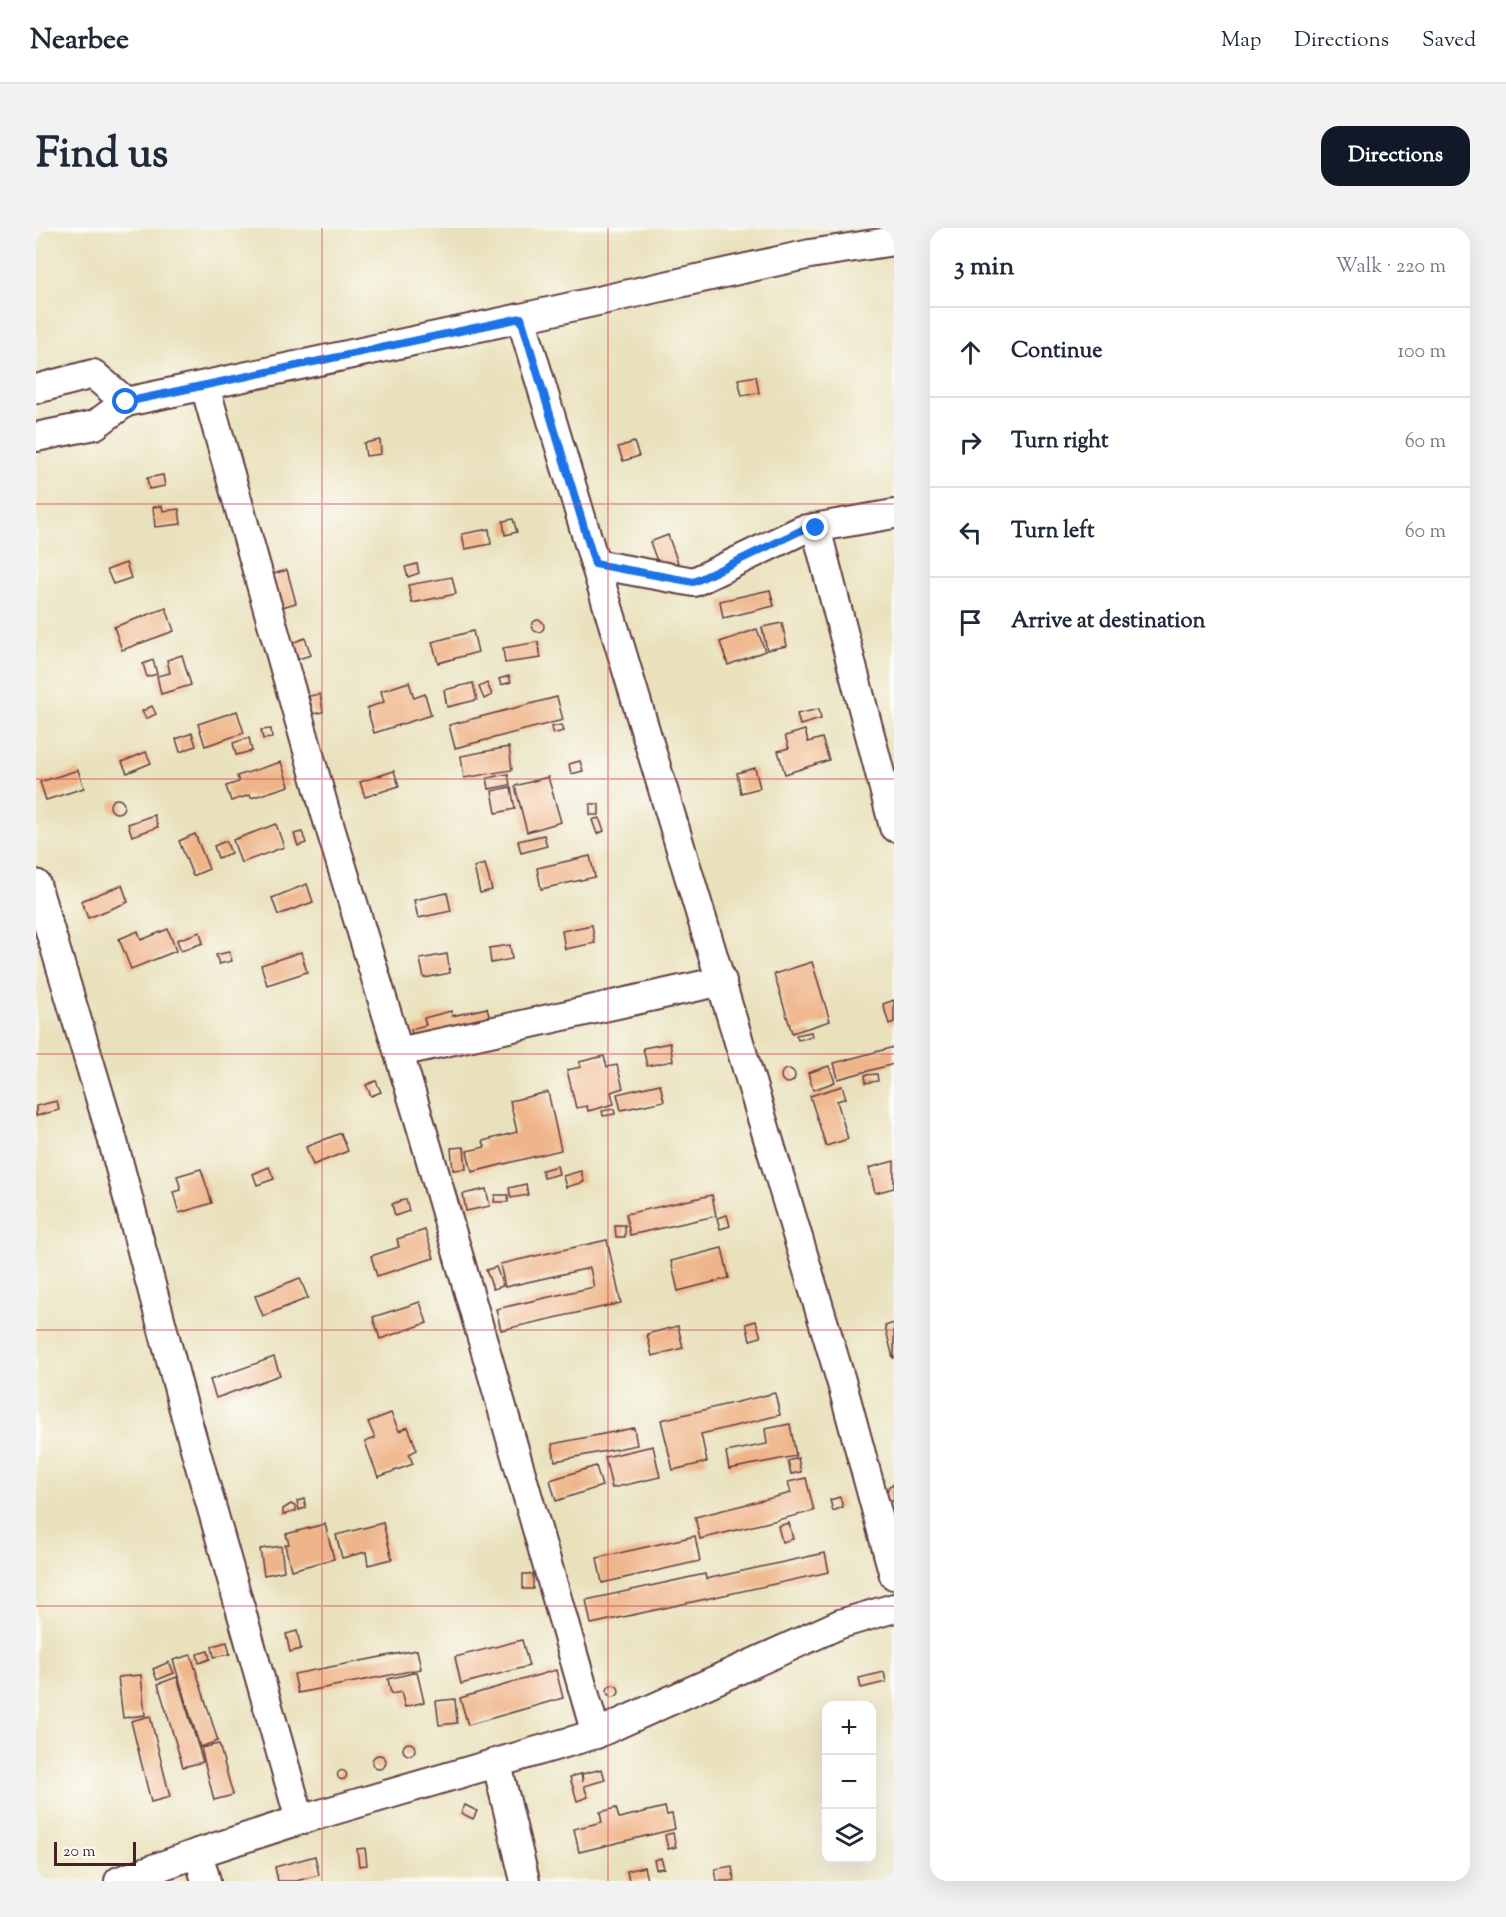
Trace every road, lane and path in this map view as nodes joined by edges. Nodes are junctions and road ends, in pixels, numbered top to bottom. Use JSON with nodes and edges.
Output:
{"nodes":[{"id":1,"x":894,"y":241,"type":"edge"},
{"id":2,"x":521,"y":318,"type":"junction"},
{"id":3,"x":205,"y":386,"type":"junction"},
{"id":4,"x":36,"y":389,"type":"edge"},
{"id":5,"x":126,"y":402,"type":"junction"},
{"id":6,"x":36,"y":437,"type":"edge"},
{"id":7,"x":894,"y":514,"type":"edge"},
{"id":8,"x":816,"y":528,"type":"junction"},
{"id":9,"x":595,"y":564,"type":"junction"},
{"id":10,"x":894,"y":827,"type":"edge"},
{"id":11,"x":36,"y":884,"type":"edge"},
{"id":12,"x":722,"y":981,"type":"junction"},
{"id":13,"x":399,"y":1052,"type":"junction"},
{"id":14,"x":894,"y":1575,"type":"edge"},
{"id":15,"x":894,"y":1608,"type":"edge"},
{"id":16,"x":596,"y":1734,"type":"junction"},
{"id":17,"x":497,"y":1764,"type":"junction"},
{"id":18,"x":300,"y":1820,"type":"junction"},
{"id":19,"x":198,"y":1852,"type":"junction"},
{"id":20,"x":119,"y":1881,"type":"edge"},
{"id":21,"x":206,"y":1881,"type":"edge"},
{"id":22,"x":525,"y":1881,"type":"edge"}],
"edges":[{"from":1,"to":2,"type":"street"},
{"from":2,"to":3,"type":"street"},
{"from":2,"to":9,"type":"street"},
{"from":3,"to":5,"type":"street"},
{"from":3,"to":13,"type":"street"},
{"from":4,"to":5,"type":"street"},
{"from":5,"to":6,"type":"street"},
{"from":7,"to":8,"type":"street"},
{"from":8,"to":9,"type":"street"},
{"from":8,"to":10,"type":"street"},
{"from":9,"to":12,"type":"street"},
{"from":11,"to":18,"type":"street"},
{"from":12,"to":13,"type":"street"},
{"from":12,"to":14,"type":"street"},
{"from":13,"to":16,"type":"street"},
{"from":15,"to":16,"type":"street"},
{"from":16,"to":17,"type":"street"},
{"from":17,"to":18,"type":"street"},
{"from":17,"to":22,"type":"street"},
{"from":18,"to":19,"type":"street"},
{"from":19,"to":20,"type":"street"},
{"from":19,"to":21,"type":"street"}]}
